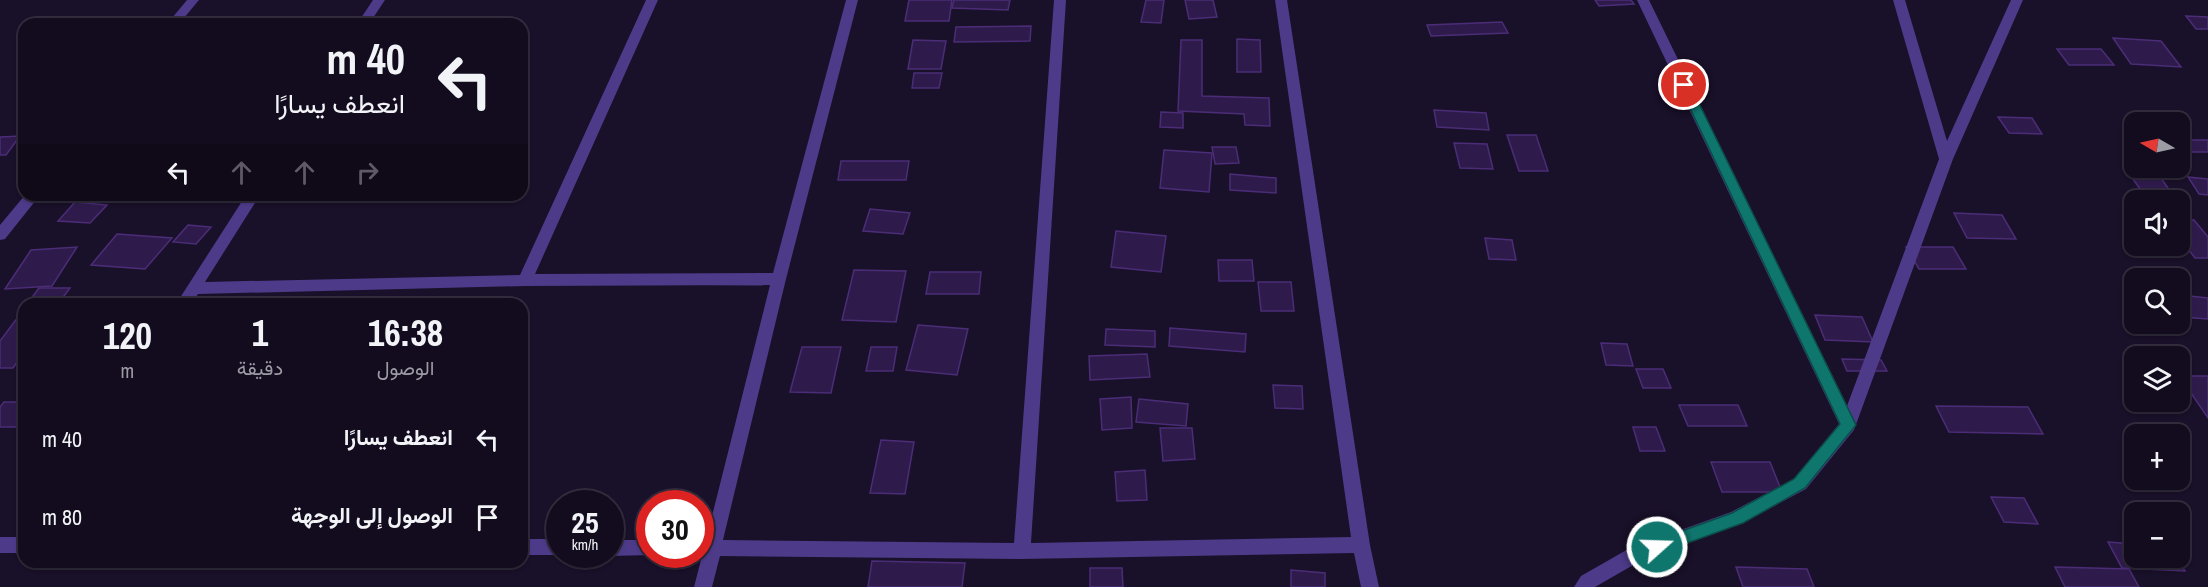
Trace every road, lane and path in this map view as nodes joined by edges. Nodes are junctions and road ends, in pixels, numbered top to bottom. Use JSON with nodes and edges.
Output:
{"nodes":[{"id":1,"x":193,"y":0,"type":"edge"},
{"id":2,"x":379,"y":0,"type":"edge"},
{"id":3,"x":652,"y":0,"type":"edge"},
{"id":4,"x":852,"y":0,"type":"edge"},
{"id":5,"x":1060,"y":0,"type":"edge"},
{"id":6,"x":1281,"y":0,"type":"edge"},
{"id":7,"x":1643,"y":0,"type":"edge"},
{"id":8,"x":1899,"y":0,"type":"edge"},
{"id":9,"x":2017,"y":0,"type":"edge"},
{"id":10,"x":178,"y":18,"type":"edge"},
{"id":11,"x":367,"y":18,"type":"edge"},
{"id":12,"x":1946,"y":159,"type":"junction"},
{"id":13,"x":28,"y":201,"type":"edge"},
{"id":14,"x":249,"y":201,"type":"edge"},
{"id":15,"x":0,"y":235,"type":"edge"},
{"id":16,"x":779,"y":279,"type":"junction"},
{"id":17,"x":525,"y":280,"type":"junction"},
{"id":18,"x":193,"y":288,"type":"junction"},
{"id":19,"x":187,"y":298,"type":"edge"},
{"id":20,"x":1848,"y":425,"type":"junction"},
{"id":21,"x":714,"y":522,"type":"edge"},
{"id":22,"x":0,"y":545,"type":"edge"},
{"id":23,"x":18,"y":545,"type":"edge"},
{"id":24,"x":1361,"y":545,"type":"junction"},
{"id":25,"x":528,"y":547,"type":"edge"},
{"id":26,"x":546,"y":548,"type":"edge"},
{"id":27,"x":714,"y":548,"type":"edge"},
{"id":28,"x":1022,"y":551,"type":"junction"},
{"id":29,"x":705,"y":568,"type":"edge"},
{"id":30,"x":703,"y":587,"type":"edge"},
{"id":31,"x":1370,"y":587,"type":"edge"},
{"id":32,"x":1583,"y":587,"type":"edge"}],
"edges":[{"from":1,"to":10,"type":"street"},
{"from":2,"to":11,"type":"street"},
{"from":3,"to":17,"type":"street"},
{"from":4,"to":16,"type":"street"},
{"from":5,"to":28,"type":"street"},
{"from":6,"to":24,"type":"street"},
{"from":7,"to":20,"type":"street"},
{"from":8,"to":12,"type":"street"},
{"from":9,"to":12,"type":"street"},
{"from":12,"to":20,"type":"street"},
{"from":13,"to":15,"type":"street"},
{"from":14,"to":18,"type":"street"},
{"from":16,"to":17,"type":"street"},
{"from":16,"to":21,"type":"street"},
{"from":17,"to":18,"type":"street"},
{"from":18,"to":19,"type":"street"},
{"from":20,"to":32,"type":"street"},
{"from":22,"to":23,"type":"street"},
{"from":24,"to":28,"type":"street"},
{"from":24,"to":31,"type":"street"},
{"from":25,"to":26,"type":"street"},
{"from":27,"to":28,"type":"street"},
{"from":29,"to":30,"type":"street"}]}
